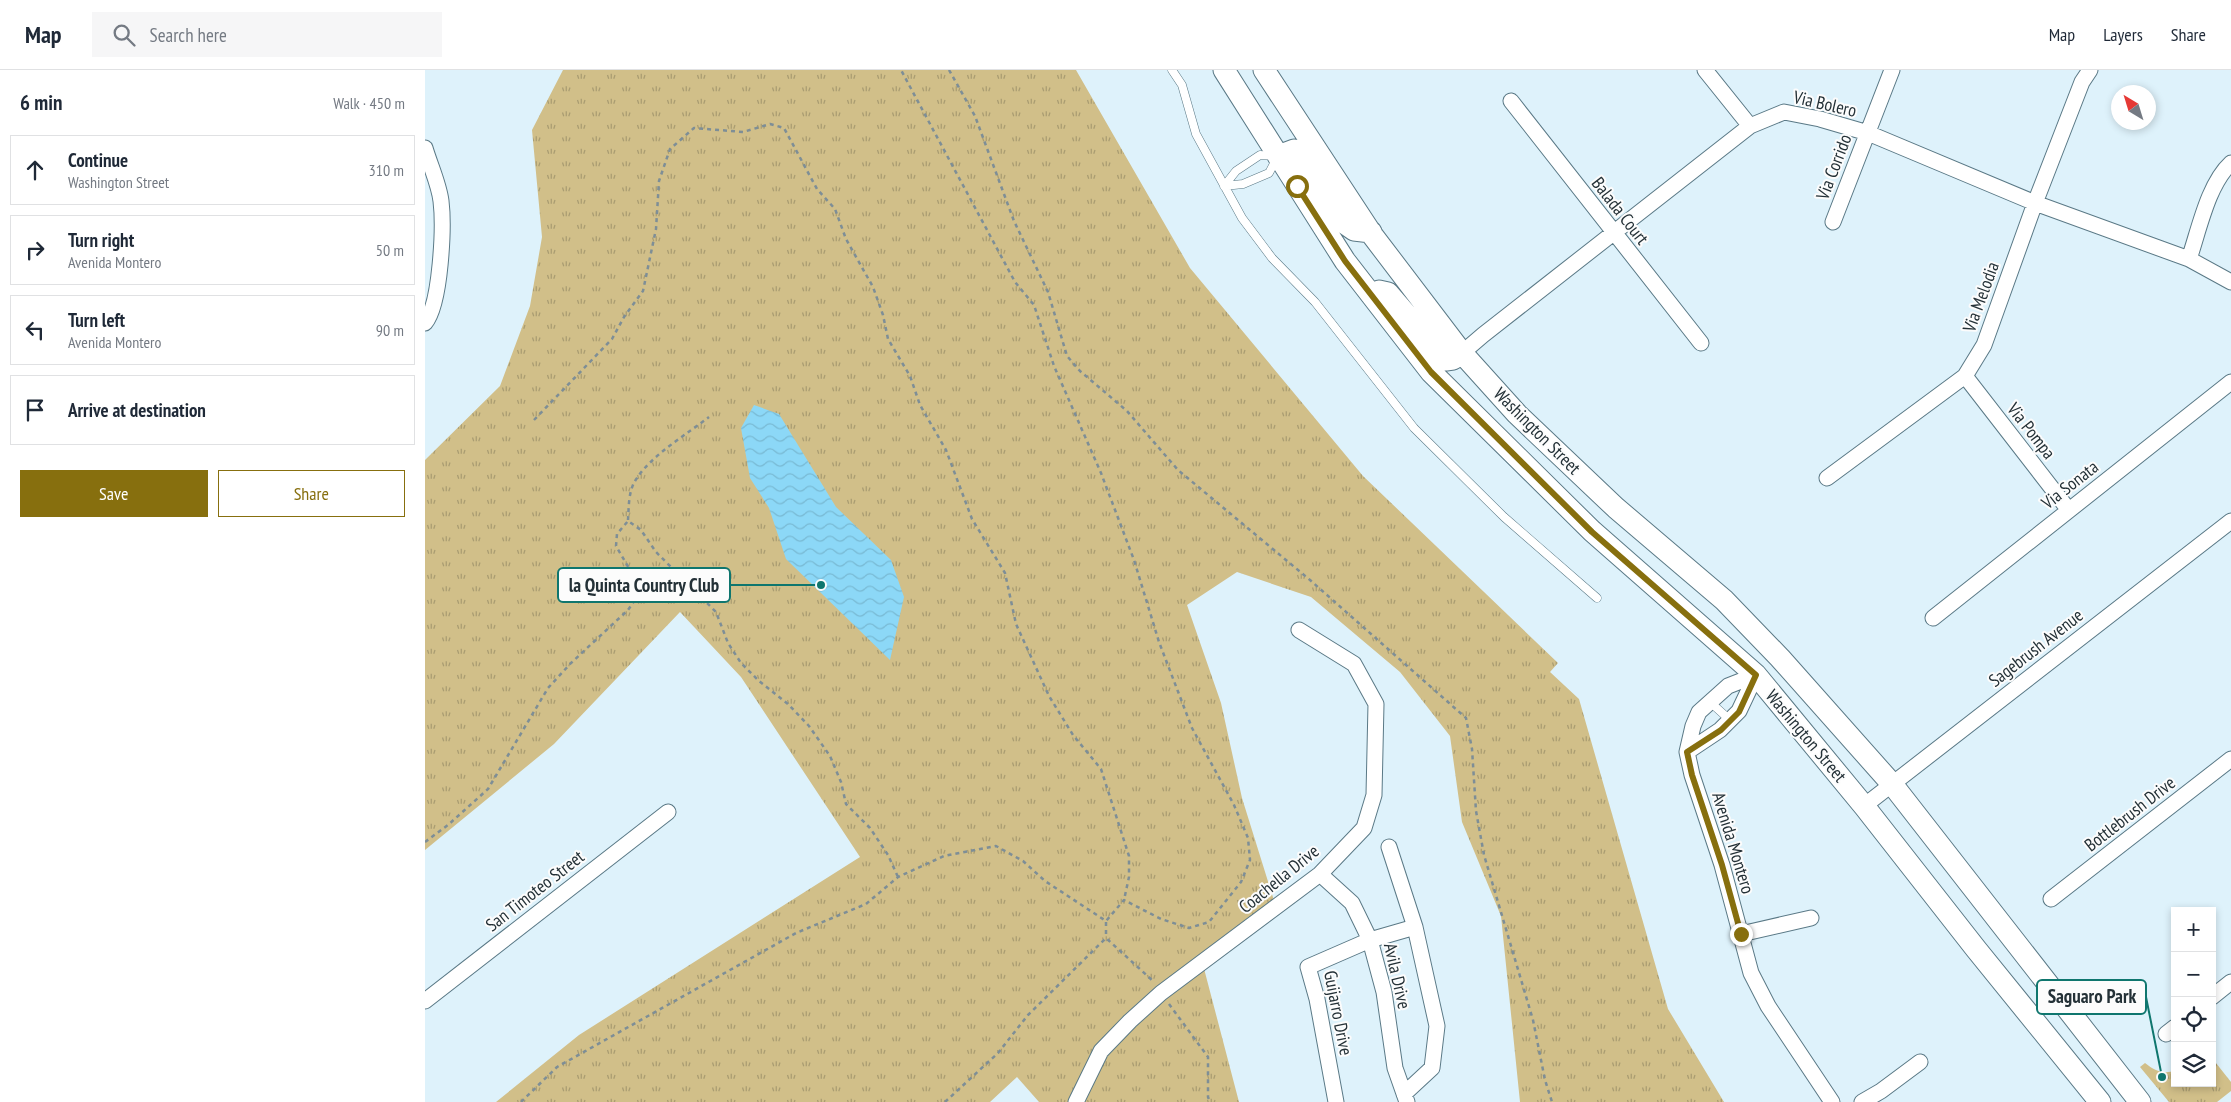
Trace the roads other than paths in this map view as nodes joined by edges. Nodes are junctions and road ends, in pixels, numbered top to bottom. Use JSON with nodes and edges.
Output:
{"nodes":[{"id":1,"x":1173,"y":70,"type":"edge"},
{"id":2,"x":1224,"y":70,"type":"edge"},
{"id":3,"x":1264,"y":70,"type":"edge"},
{"id":4,"x":1705,"y":70,"type":"edge"},
{"id":5,"x":1892,"y":70,"type":"edge"},
{"id":6,"x":2090,"y":70,"type":"edge"},
{"id":7,"x":1511,"y":101,"type":"dead end"},
{"id":8,"x":1750,"y":126,"type":"junction"},
{"id":9,"x":1868,"y":133,"type":"junction"},
{"id":10,"x":425,"y":148,"type":"edge"},
{"id":11,"x":1278,"y":156,"type":"junction"},
{"id":12,"x":2231,"y":163,"type":"edge"},
{"id":13,"x":1224,"y":186,"type":"junction"},
{"id":14,"x":2035,"y":203,"type":"junction"},
{"id":15,"x":1833,"y":222,"type":"dead end"},
{"id":16,"x":1371,"y":232,"type":"junction"},
{"id":17,"x":1614,"y":233,"type":"junction"},
{"id":18,"x":2189,"y":259,"type":"junction"},
{"id":19,"x":2231,"y":282,"type":"edge"},
{"id":20,"x":1367,"y":289,"type":"junction"},
{"id":21,"x":425,"y":323,"type":"edge"},
{"id":22,"x":1701,"y":343,"type":"dead end"},
{"id":23,"x":1462,"y":354,"type":"junction"},
{"id":24,"x":1965,"y":376,"type":"junction"},
{"id":25,"x":2231,"y":382,"type":"edge"},
{"id":26,"x":1827,"y":478,"type":"dead end"},
{"id":27,"x":2069,"y":509,"type":"junction"},
{"id":28,"x":2231,"y":520,"type":"edge"},
{"id":29,"x":1597,"y":598,"type":"dead end"},
{"id":30,"x":1933,"y":618,"type":"dead end"},
{"id":31,"x":1299,"y":630,"type":"dead end"},
{"id":32,"x":1756,"y":675,"type":"junction"},
{"id":33,"x":1710,"y":702,"type":"junction"},
{"id":34,"x":1730,"y":720,"type":"junction"},
{"id":35,"x":1687,"y":752,"type":"junction"},
{"id":36,"x":2231,"y":759,"type":"edge"},
{"id":37,"x":1892,"y":784,"type":"junction"},
{"id":38,"x":1864,"y":806,"type":"junction"},
{"id":39,"x":668,"y":812,"type":"dead end"},
{"id":40,"x":1389,"y":847,"type":"dead end"},
{"id":41,"x":1320,"y":874,"type":"junction"},
{"id":42,"x":2051,"y":899,"type":"dead end"},
{"id":43,"x":1811,"y":918,"type":"dead end"},
{"id":44,"x":1415,"y":927,"type":"junction"},
{"id":45,"x":1741,"y":934,"type":"junction"},
{"id":46,"x":1369,"y":940,"type":"junction"},
{"id":47,"x":2231,"y":982,"type":"edge"},
{"id":48,"x":2216,"y":994,"type":"edge"},
{"id":49,"x":425,"y":1000,"type":"edge"},
{"id":50,"x":1920,"y":1062,"type":"dead end"},
{"id":51,"x":1405,"y":1098,"type":"edge"},
{"id":52,"x":1076,"y":1102,"type":"edge"},
{"id":53,"x":1336,"y":1102,"type":"edge"},
{"id":54,"x":1832,"y":1102,"type":"edge"},
{"id":55,"x":1862,"y":1102,"type":"edge"},
{"id":56,"x":2100,"y":1102,"type":"edge"},
{"id":57,"x":2140,"y":1102,"type":"edge"}],
"edges":[{"from":1,"to":13,"type":"lane"},
{"from":2,"to":11,"type":"main road","name":"Washington Street"},
{"from":3,"to":16,"type":"main road","name":"Washington Street"},
{"from":4,"to":8,"type":"street"},
{"from":5,"to":9,"type":"street","name":"Via Corrido"},
{"from":6,"to":14,"type":"street","name":"Via Melodia"},
{"from":7,"to":17,"type":"street","name":"Balada Court"},
{"from":8,"to":9,"type":"street","name":"Via Bolero"},
{"from":8,"to":17,"type":"street","name":"Via Bolero"},
{"from":9,"to":14,"type":"street","name":"Via Bolero"},
{"from":9,"to":15,"type":"street","name":"Via Corrido"},
{"from":10,"to":21,"type":"street"},
{"from":11,"to":13,"type":"lane"},
{"from":11,"to":13,"type":"lane"},
{"from":11,"to":16,"type":"main road"},
{"from":11,"to":20,"type":"main road","name":"Washington Street"},
{"from":12,"to":18,"type":"street"},
{"from":13,"to":29,"type":"lane"},
{"from":14,"to":18,"type":"street","name":"Via Bolero"},
{"from":14,"to":24,"type":"street","name":"Via Melodia"},
{"from":16,"to":23,"type":"main road","name":"Washington Street"},
{"from":17,"to":22,"type":"street","name":"Balada Court"},
{"from":17,"to":23,"type":"street","name":"Via Bolero"},
{"from":18,"to":19,"type":"street","name":"Via Bolero"},
{"from":20,"to":23,"type":"main road"},
{"from":20,"to":32,"type":"main road","name":"Washington Street"},
{"from":23,"to":37,"type":"main road","name":"Washington Street"},
{"from":24,"to":26,"type":"street","name":"Via Melodia"},
{"from":24,"to":27,"type":"street","name":"Via Pompa"},
{"from":25,"to":27,"type":"street","name":"Via Sonata"},
{"from":27,"to":30,"type":"street","name":"Via Sonata"},
{"from":28,"to":37,"type":"street","name":"Sagebrush Avenue"},
{"from":31,"to":41,"type":"street","name":"Coachella Drive"},
{"from":32,"to":33,"type":"street","name":"Avenida Montero"},
{"from":32,"to":34,"type":"street"},
{"from":32,"to":38,"type":"main road","name":"Washington Street"},
{"from":33,"to":34,"type":"lane"},
{"from":33,"to":35,"type":"street","name":"Avenida Montero"},
{"from":34,"to":35,"type":"street"},
{"from":35,"to":45,"type":"street","name":"Avenida Montero"},
{"from":36,"to":42,"type":"street","name":"Bottlebrush Drive"},
{"from":37,"to":38,"type":"street","name":"Sagebrush Avenue"},
{"from":37,"to":57,"type":"main road","name":"Washington Street"},
{"from":38,"to":56,"type":"main road","name":"Washington Street"},
{"from":39,"to":49,"type":"street","name":"San Timoteo Street"},
{"from":40,"to":44,"type":"street"},
{"from":41,"to":46,"type":"street","name":"Avila Drive"},
{"from":41,"to":52,"type":"street","name":"Coachella Drive"},
{"from":43,"to":45,"type":"street"},
{"from":44,"to":46,"type":"street"},
{"from":44,"to":51,"type":"street"},
{"from":45,"to":54,"type":"street","name":"Avenida Montero"},
{"from":46,"to":51,"type":"street","name":"Avila Drive"},
{"from":46,"to":53,"type":"street","name":"Guijarro Drive"},
{"from":47,"to":48,"type":"street"},
{"from":50,"to":55,"type":"street"}]}
